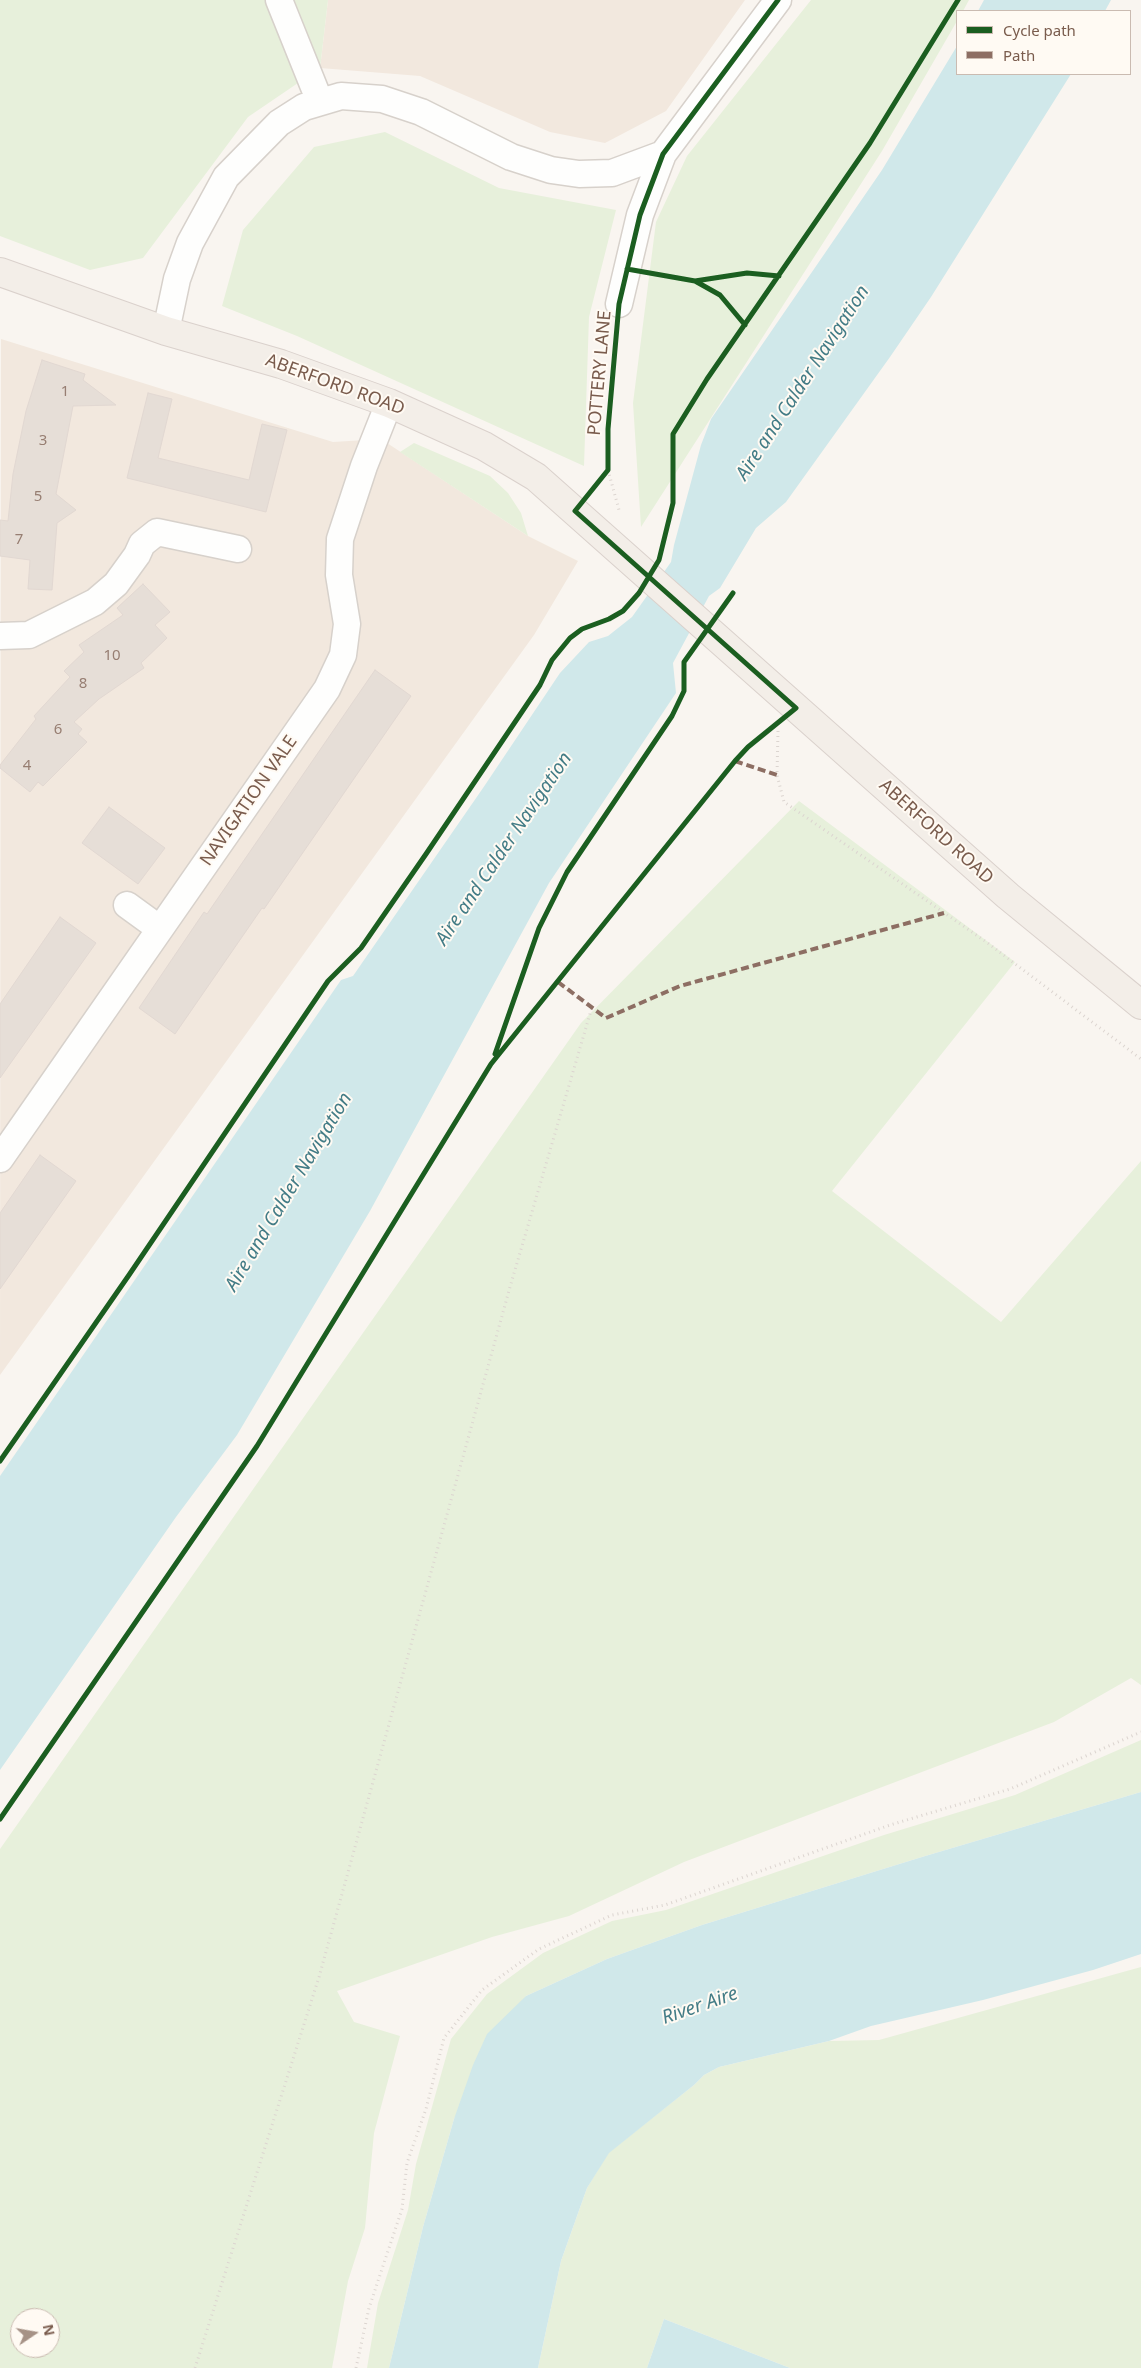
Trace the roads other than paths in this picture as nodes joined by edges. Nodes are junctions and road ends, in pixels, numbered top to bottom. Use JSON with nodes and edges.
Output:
{"nodes":[{"id":1,"x":280,"y":0,"type":"edge"},
{"id":2,"x":778,"y":0,"type":"edge"},
{"id":3,"x":320,"y":102,"type":"junction"},
{"id":4,"x":663,"y":154,"type":"junction"},
{"id":5,"x":0,"y":272,"type":"edge"},
{"id":6,"x":619,"y":304,"type":"dead end"},
{"id":7,"x":166,"y":331,"type":"junction"},
{"id":8,"x":389,"y":403,"type":"junction"},
{"id":9,"x":238,"y":550,"type":"dead end"},
{"id":10,"x":0,"y":636,"type":"edge"},
{"id":11,"x":127,"y":905,"type":"dead end"},
{"id":12,"x":160,"y":929,"type":"junction"},
{"id":13,"x":1141,"y":1005,"type":"edge"},
{"id":14,"x":0,"y":1159,"type":"edge"}],
"edges":[{"from":1,"to":3,"type":"street"},
{"from":2,"to":4,"type":"street","name":"POTTERY LANE"},
{"from":3,"to":4,"type":"street"},
{"from":3,"to":7,"type":"street"},
{"from":4,"to":6,"type":"street","name":"POTTERY LANE"},
{"from":5,"to":7,"type":"main road","name":"ABERFORD ROAD"},
{"from":7,"to":8,"type":"main road","name":"ABERFORD ROAD"},
{"from":8,"to":12,"type":"street","name":"NAVIGATION VALE"},
{"from":8,"to":13,"type":"main road","name":"ABERFORD ROAD"},
{"from":9,"to":10,"type":"street"},
{"from":11,"to":12,"type":"street"},
{"from":12,"to":14,"type":"street","name":"NAVIGATION VALE"}]}
